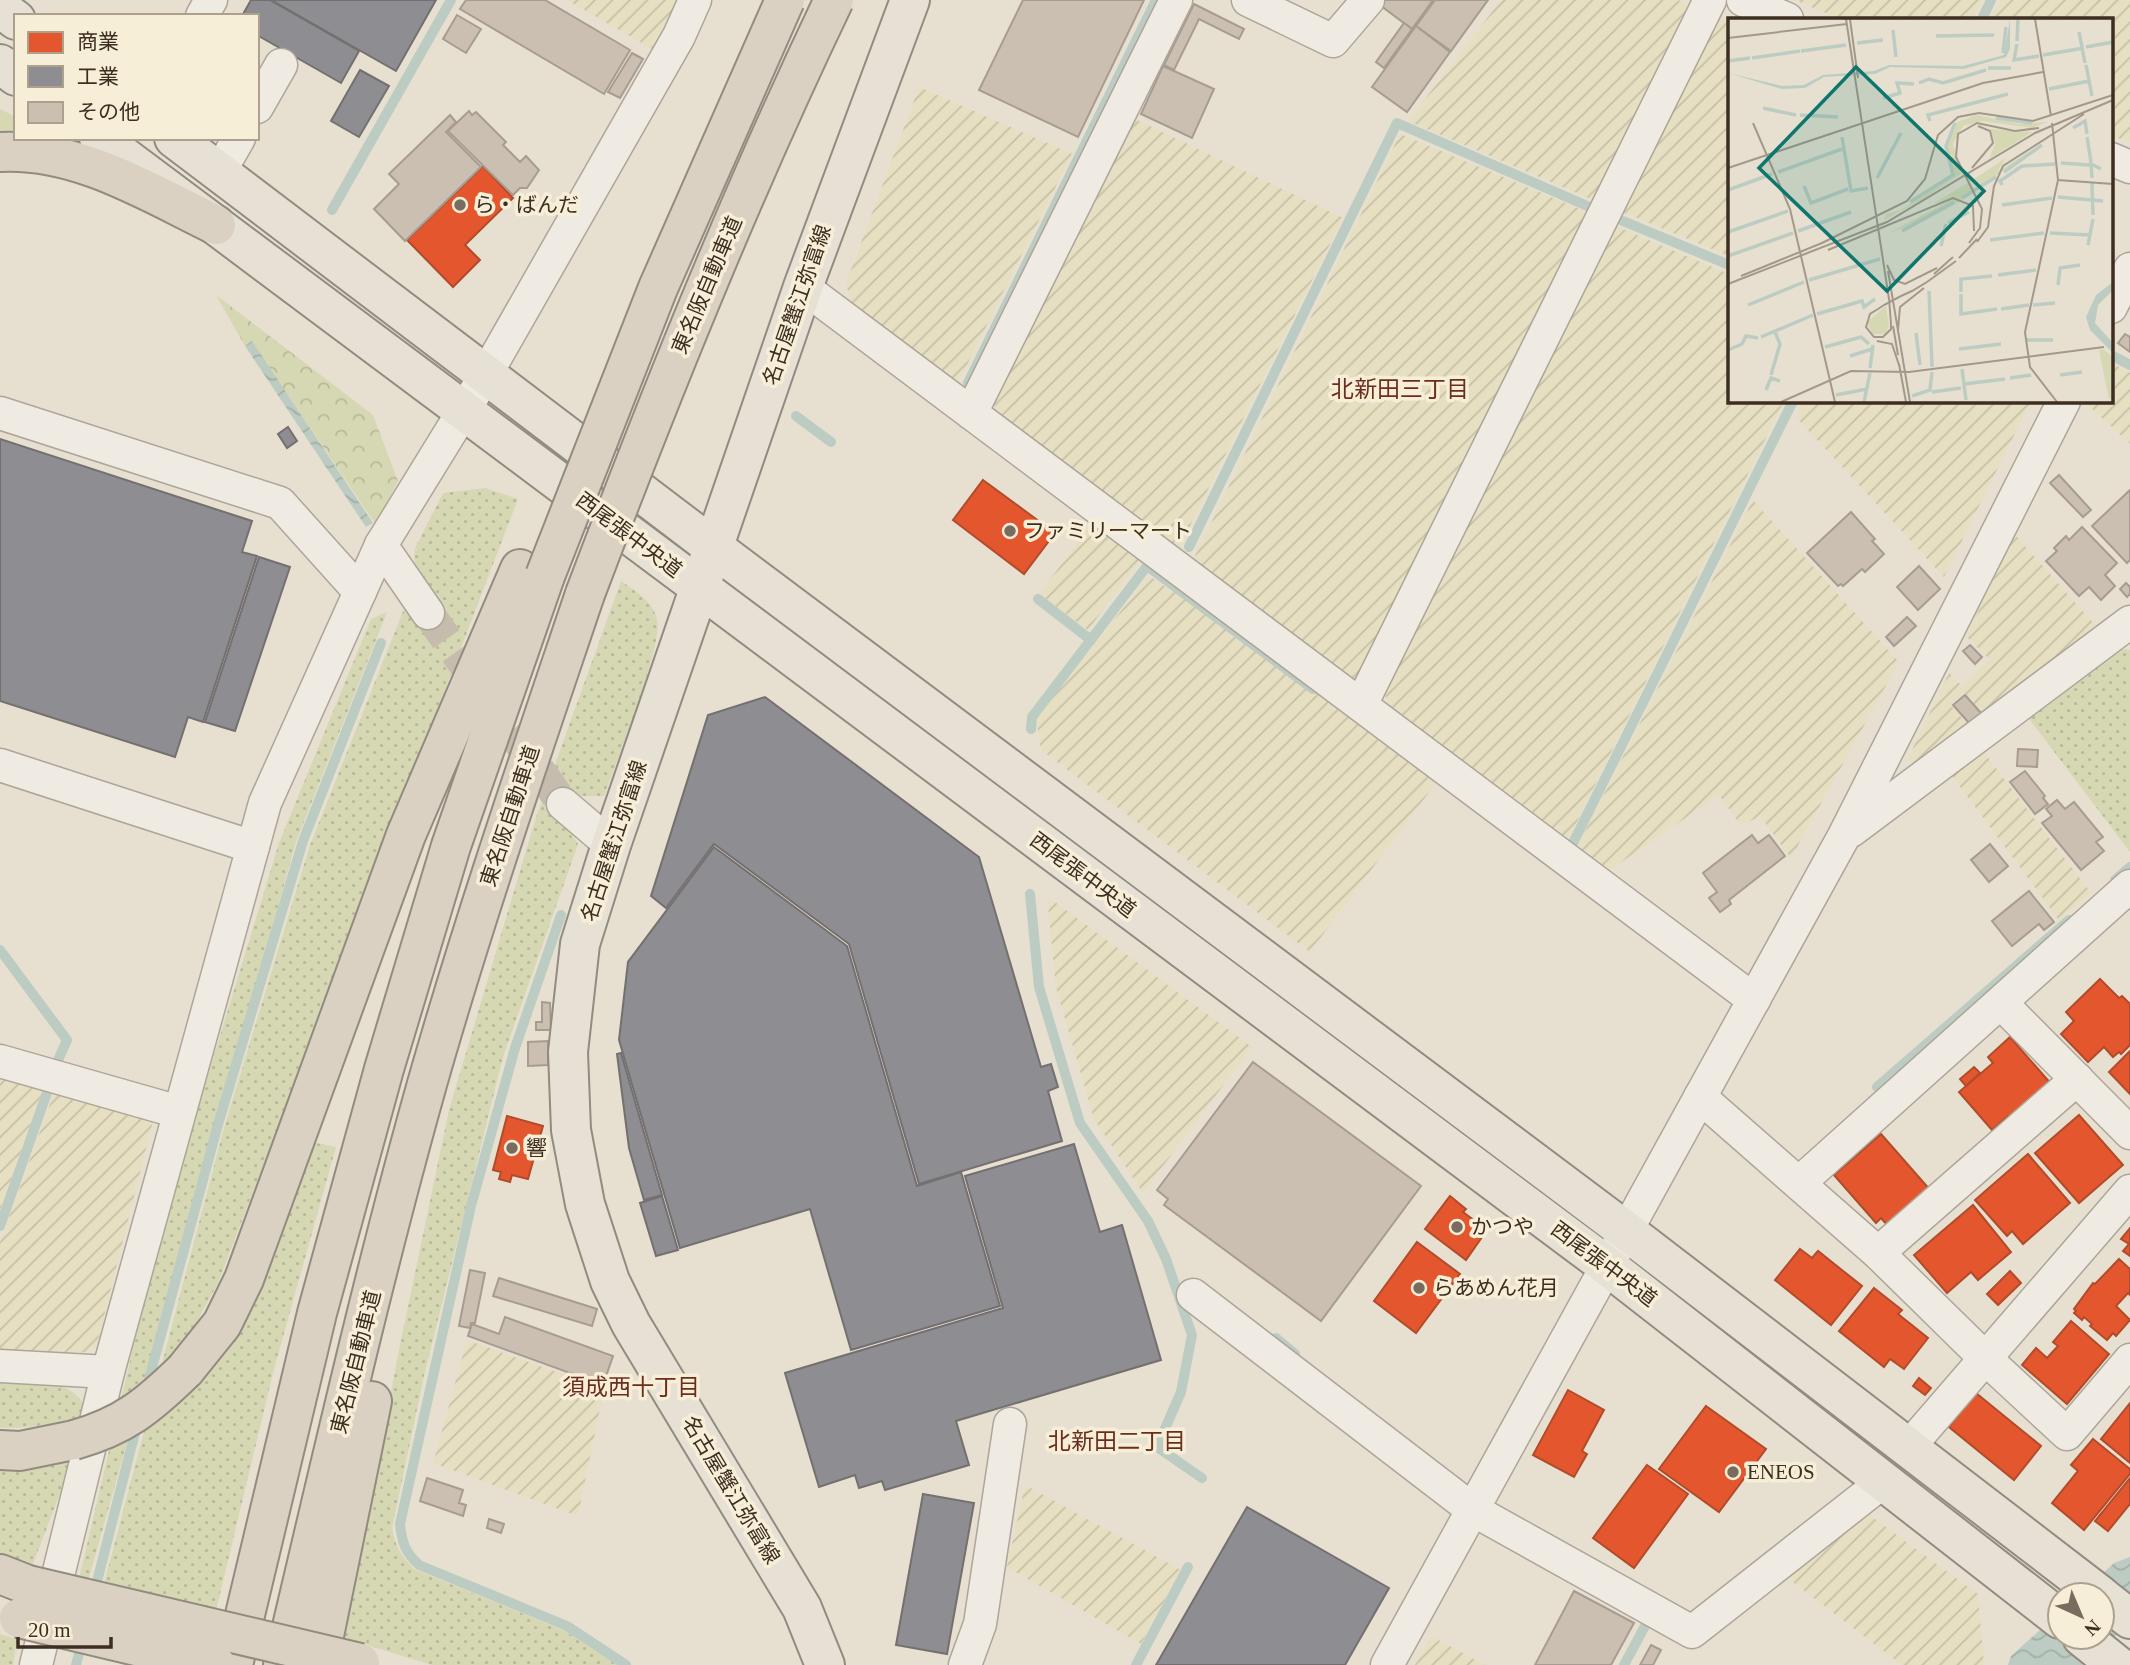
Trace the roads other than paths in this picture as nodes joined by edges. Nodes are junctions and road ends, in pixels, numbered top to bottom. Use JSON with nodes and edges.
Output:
{"nodes":[{"id":1,"x":695,"y":0,"type":"edge"},
{"id":2,"x":773,"y":0,"type":"edge"},
{"id":3,"x":785,"y":0,"type":"edge"},
{"id":4,"x":834,"y":0,"type":"edge"},
{"id":5,"x":910,"y":0,"type":"edge"},
{"id":6,"x":1176,"y":0,"type":"edge"},
{"id":7,"x":1248,"y":0,"type":"edge"},
{"id":8,"x":1368,"y":0,"type":"edge"},
{"id":9,"x":1710,"y":0,"type":"edge"},
{"id":10,"x":1743,"y":0,"type":"edge"},
{"id":11,"x":1785,"y":18,"type":"edge"},
{"id":12,"x":281,"y":65,"type":"dead end"},
{"id":13,"x":259,"y":104,"type":"edge"},
{"id":14,"x":102,"y":140,"type":"edge"},
{"id":15,"x":177,"y":140,"type":"edge"},
{"id":16,"x":238,"y":140,"type":"edge"},
{"id":17,"x":0,"y":152,"type":"edge"},
{"id":18,"x":2112,"y":159,"type":"edge"},
{"id":19,"x":2130,"y":167,"type":"edge"},
{"id":20,"x":219,"y":173,"type":"junction"},
{"id":21,"x":216,"y":225,"type":"junction"},
{"id":22,"x":2130,"y":269,"type":"edge"},
{"id":23,"x":803,"y":287,"type":"junction"},
{"id":24,"x":2112,"y":305,"type":"edge"},
{"id":25,"x":485,"y":376,"type":"junction"},
{"id":26,"x":2063,"y":402,"type":"edge"},
{"id":27,"x":463,"y":411,"type":"junction"},
{"id":28,"x":971,"y":412,"type":"junction"},
{"id":29,"x":0,"y":413,"type":"edge"},
{"id":30,"x":381,"y":545,"type":"junction"},
{"id":31,"x":713,"y":547,"type":"junction"},
{"id":32,"x":532,"y":572,"type":"junction"},
{"id":33,"x":699,"y":588,"type":"junction"},
{"id":34,"x":360,"y":592,"type":"junction"},
{"id":35,"x":428,"y":613,"type":"tunnel mouth"},
{"id":36,"x":2130,"y":622,"type":"edge"},
{"id":37,"x":1361,"y":705,"type":"junction"},
{"id":38,"x":0,"y":765,"type":"edge"},
{"id":39,"x":563,"y":804,"type":"tunnel mouth"},
{"id":40,"x":1844,"y":836,"type":"junction"},
{"id":41,"x":611,"y":845,"type":"junction"},
{"id":42,"x":253,"y":847,"type":"junction"},
{"id":43,"x":2130,"y":886,"type":"edge"},
{"id":44,"x":1754,"y":1000,"type":"junction"},
{"id":45,"x":2001,"y":1003,"type":"junction"},
{"id":46,"x":0,"y":1060,"type":"edge"},
{"id":47,"x":2077,"y":1079,"type":"junction"},
{"id":48,"x":427,"y":1085,"type":"junction"},
{"id":49,"x":1700,"y":1097,"type":"junction"},
{"id":50,"x":179,"y":1112,"type":"junction"},
{"id":51,"x":2130,"y":1133,"type":"edge"},
{"id":52,"x":1799,"y":1183,"type":"junction"},
{"id":53,"x":2130,"y":1191,"type":"edge"},
{"id":54,"x":1626,"y":1231,"type":"junction"},
{"id":55,"x":1878,"y":1253,"type":"junction"},
{"id":56,"x":1606,"y":1265,"type":"junction"},
{"id":57,"x":1193,"y":1295,"type":"dead end"},
{"id":58,"x":1986,"y":1359,"type":"junction"},
{"id":59,"x":2130,"y":1360,"type":"edge"},
{"id":60,"x":0,"y":1366,"type":"edge"},
{"id":61,"x":108,"y":1372,"type":"junction"},
{"id":62,"x":1010,"y":1424,"type":"dead end"},
{"id":63,"x":1907,"y":1449,"type":"junction"},
{"id":64,"x":0,"y":1450,"type":"edge"},
{"id":65,"x":1884,"y":1481,"type":"junction"},
{"id":66,"x":1473,"y":1510,"type":"junction"},
{"id":67,"x":2082,"y":1581,"type":"edge"},
{"id":68,"x":12,"y":1597,"type":"edge"},
{"id":69,"x":2046,"y":1608,"type":"edge"},
{"id":70,"x":2116,"y":1608,"type":"edge"},
{"id":71,"x":2130,"y":1619,"type":"edge"},
{"id":72,"x":2100,"y":1651,"type":"edge"},
{"id":73,"x":364,"y":1664,"type":"edge"},
{"id":74,"x":36,"y":1665,"type":"edge"},
{"id":75,"x":216,"y":1665,"type":"edge"},
{"id":76,"x":233,"y":1665,"type":"edge"},
{"id":77,"x":283,"y":1665,"type":"edge"},
{"id":78,"x":318,"y":1665,"type":"edge"},
{"id":79,"x":825,"y":1665,"type":"edge"},
{"id":80,"x":965,"y":1665,"type":"edge"},
{"id":81,"x":1387,"y":1665,"type":"edge"},
{"id":82,"x":2117,"y":1665,"type":"edge"}],
"edges":[{"from":1,"to":25,"type":"street"},
{"from":2,"to":32,"type":"highway"},
{"from":3,"to":32,"type":"highway","name":"東名阪自動車道","bridge":true},
{"from":4,"to":48,"type":"highway","name":"東名阪自動車道","bridge":true},
{"from":5,"to":23,"type":"main road","name":"名古屋蟹江弥富線"},
{"from":6,"to":28,"type":"street"},
{"from":7,"to":8,"type":"street"},
{"from":9,"to":37,"type":"street"},
{"from":10,"to":11,"type":"street"},
{"from":12,"to":13,"type":"street"},
{"from":14,"to":21,"type":"main road","name":"西尾張中央道"},
{"from":15,"to":20,"type":"main road","name":"西尾張中央道"},
{"from":16,"to":20,"type":"street"},
{"from":17,"to":21,"type":"highway"},
{"from":18,"to":19,"type":"street"},
{"from":20,"to":25,"type":"main road","name":"西尾張中央道"},
{"from":21,"to":27,"type":"main road","name":"西尾張中央道"},
{"from":22,"to":24,"type":"street"},
{"from":23,"to":28,"type":"street"},
{"from":23,"to":31,"type":"main road","name":"名古屋蟹江弥富線"},
{"from":25,"to":27,"type":"street"},
{"from":25,"to":31,"type":"main road","name":"西尾張中央道"},
{"from":26,"to":40,"type":"street"},
{"from":27,"to":30,"type":"street"},
{"from":27,"to":33,"type":"main road","name":"西尾張中央道"},
{"from":28,"to":37,"type":"street"},
{"from":29,"to":34,"type":"street"},
{"from":30,"to":34,"type":"street"},
{"from":30,"to":35,"type":"street"},
{"from":31,"to":33,"type":"main road","name":"名古屋蟹江弥富線"},
{"from":31,"to":54,"type":"main road","name":"西尾張中央道"},
{"from":32,"to":64,"type":"highway","bridge":true},
{"from":32,"to":76,"type":"highway","name":"東名阪自動車道"},
{"from":33,"to":41,"type":"main road","name":"名古屋蟹江弥富線"},
{"from":33,"to":56,"type":"main road","name":"西尾張中央道"},
{"from":34,"to":42,"type":"street"},
{"from":36,"to":40,"type":"street"},
{"from":37,"to":44,"type":"street"},
{"from":38,"to":42,"type":"street"},
{"from":39,"to":41,"type":"street"},
{"from":40,"to":44,"type":"street"},
{"from":41,"to":79,"type":"main road","name":"名古屋蟹江弥富線"},
{"from":42,"to":50,"type":"street"},
{"from":43,"to":45,"type":"street"},
{"from":44,"to":49,"type":"street"},
{"from":45,"to":47,"type":"street"},
{"from":45,"to":52,"type":"street"},
{"from":46,"to":50,"type":"street"},
{"from":47,"to":51,"type":"street"},
{"from":47,"to":55,"type":"street"},
{"from":48,"to":77,"type":"highway","name":"東名阪自動車道"},
{"from":48,"to":78,"type":"highway"},
{"from":49,"to":52,"type":"street"},
{"from":49,"to":54,"type":"street"},
{"from":50,"to":61,"type":"street"},
{"from":52,"to":55,"type":"street"},
{"from":53,"to":58,"type":"street"},
{"from":54,"to":56,"type":"street"},
{"from":54,"to":63,"type":"main road","name":"西尾張中央道"},
{"from":55,"to":58,"type":"street"},
{"from":56,"to":65,"type":"main road","name":"西尾張中央道"},
{"from":56,"to":66,"type":"street"},
{"from":57,"to":66,"type":"street"},
{"from":58,"to":59,"type":"street"},
{"from":58,"to":63,"type":"street"},
{"from":60,"to":61,"type":"street"},
{"from":61,"to":74,"type":"street"},
{"from":62,"to":80,"type":"street"},
{"from":63,"to":67,"type":"main road","name":"西尾張中央道"},
{"from":65,"to":66,"type":"street"},
{"from":65,"to":69,"type":"main road","name":"西尾張中央道"},
{"from":66,"to":81,"type":"street"},
{"from":68,"to":73,"type":"highway","bridge":true},
{"from":68,"to":75,"type":"highway","bridge":true},
{"from":70,"to":71,"type":"main road","name":"西尾張中央道"},
{"from":72,"to":82,"type":"main road"}]}
